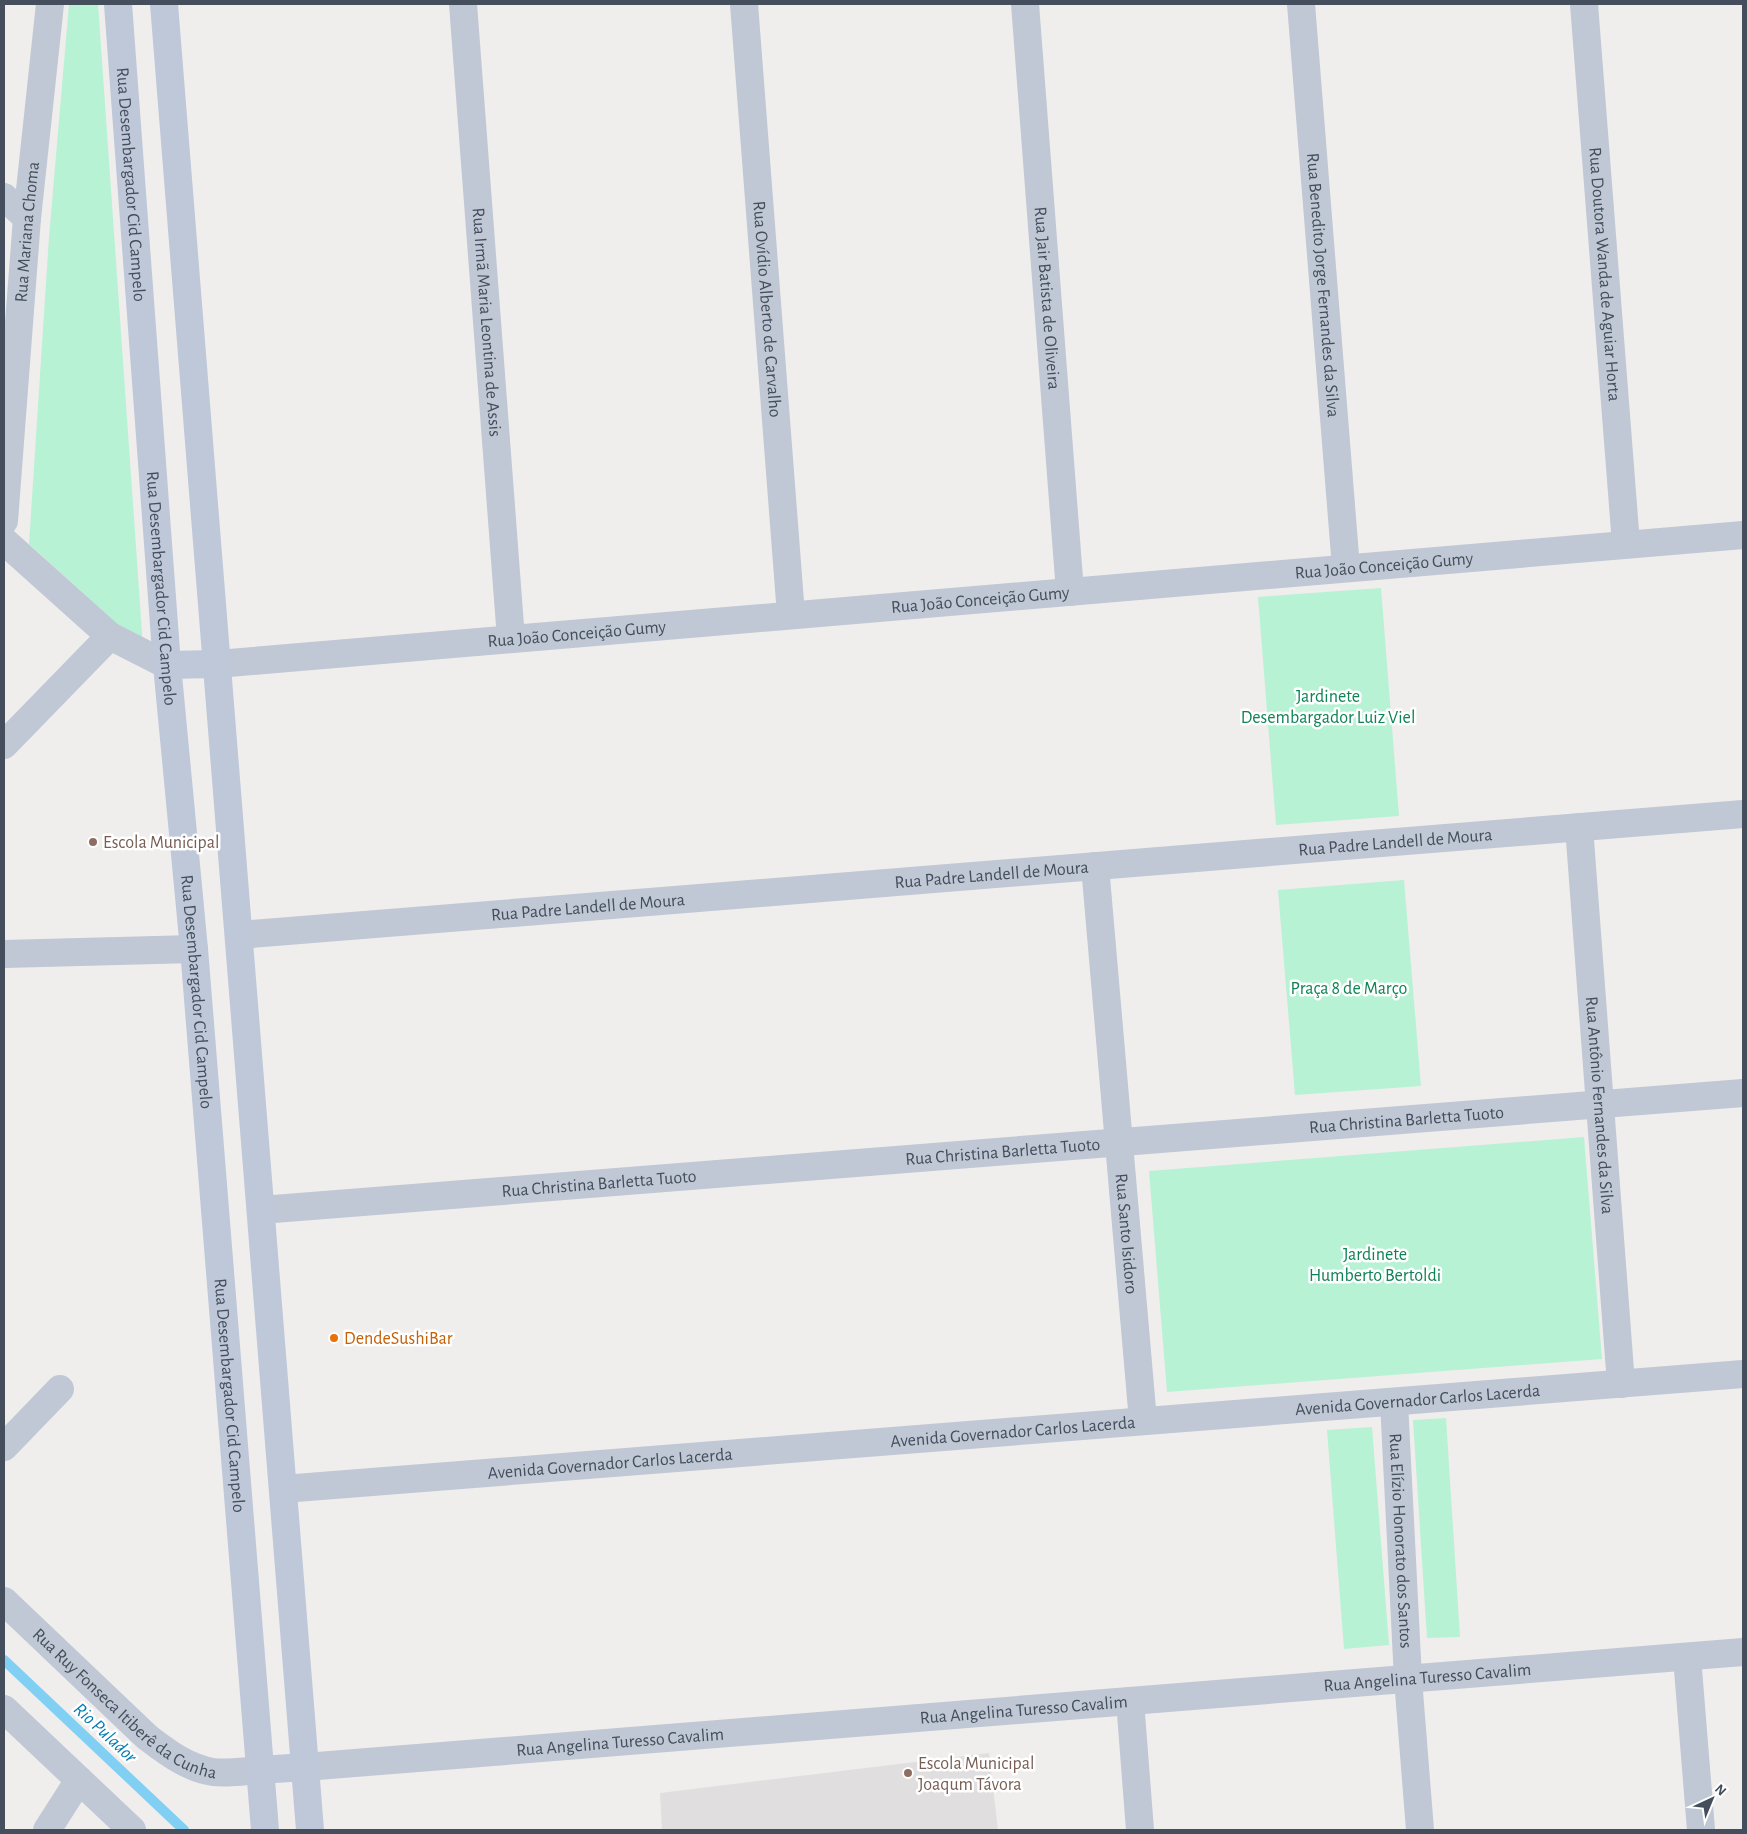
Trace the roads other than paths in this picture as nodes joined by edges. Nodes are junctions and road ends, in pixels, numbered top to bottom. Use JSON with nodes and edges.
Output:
{"nodes":[{"id":1,"x":50,"y":4,"type":"edge"},
{"id":2,"x":118,"y":4,"type":"edge"},
{"id":3,"x":164,"y":4,"type":"edge"},
{"id":4,"x":463,"y":4,"type":"edge"},
{"id":5,"x":744,"y":4,"type":"edge"},
{"id":6,"x":1025,"y":4,"type":"edge"},
{"id":7,"x":1301,"y":4,"type":"edge"},
{"id":8,"x":1584,"y":4,"type":"edge"},
{"id":9,"x":4,"y":198,"type":"edge"},
{"id":10,"x":27,"y":218,"type":"junction"},
{"id":11,"x":4,"y":522,"type":"edge"},
{"id":12,"x":1743,"y":534,"type":"edge"},
{"id":13,"x":4,"y":541,"type":"edge"},
{"id":14,"x":1626,"y":544,"type":"junction"},
{"id":15,"x":1346,"y":568,"type":"junction"},
{"id":16,"x":1070,"y":592,"type":"junction"},
{"id":17,"x":791,"y":615,"type":"junction"},
{"id":18,"x":110,"y":636,"type":"junction"},
{"id":19,"x":511,"y":639,"type":"junction"},
{"id":20,"x":217,"y":664,"type":"junction"},
{"id":21,"x":167,"y":665,"type":"junction"},
{"id":22,"x":4,"y":745,"type":"edge"},
{"id":23,"x":1743,"y":814,"type":"edge"},
{"id":24,"x":1579,"y":828,"type":"junction"},
{"id":25,"x":1095,"y":866,"type":"junction"},
{"id":26,"x":239,"y":935,"type":"junction"},
{"id":27,"x":194,"y":949,"type":"junction"},
{"id":28,"x":4,"y":954,"type":"edge"},
{"id":29,"x":1743,"y":1093,"type":"edge"},
{"id":30,"x":1600,"y":1104,"type":"junction"},
{"id":31,"x":1118,"y":1142,"type":"junction"},
{"id":32,"x":261,"y":1210,"type":"junction"},
{"id":33,"x":1743,"y":1374,"type":"edge"},
{"id":34,"x":1620,"y":1384,"type":"junction"},
{"id":35,"x":60,"y":1389,"type":"dead end"},
{"id":36,"x":1394,"y":1402,"type":"junction"},
{"id":37,"x":1143,"y":1421,"type":"junction"},
{"id":38,"x":4,"y":1447,"type":"edge"},
{"id":39,"x":283,"y":1489,"type":"junction"},
{"id":40,"x":4,"y":1601,"type":"edge"},
{"id":41,"x":1743,"y":1652,"type":"edge"},
{"id":42,"x":1688,"y":1657,"type":"junction"},
{"id":43,"x":1408,"y":1679,"type":"junction"},
{"id":44,"x":1130,"y":1701,"type":"junction"},
{"id":45,"x":4,"y":1709,"type":"edge"},
{"id":46,"x":305,"y":1767,"type":"junction"},
{"id":47,"x":260,"y":1770,"type":"junction"},
{"id":48,"x":79,"y":1780,"type":"junction"},
{"id":49,"x":47,"y":1830,"type":"edge"},
{"id":50,"x":132,"y":1830,"type":"edge"},
{"id":51,"x":265,"y":1830,"type":"edge"},
{"id":52,"x":310,"y":1830,"type":"edge"},
{"id":53,"x":1140,"y":1830,"type":"edge"},
{"id":54,"x":1420,"y":1830,"type":"edge"},
{"id":55,"x":1701,"y":1830,"type":"edge"}],
"edges":[{"from":1,"to":10,"type":"street","name":"Rua Mariana Choma"},
{"from":2,"to":21,"type":"main road","name":"Rua Desembargador Cid Campelo"},
{"from":3,"to":20,"type":"main road"},
{"from":4,"to":19,"type":"street","name":"Rua Irmã Maria Leontina de Assis"},
{"from":5,"to":17,"type":"street","name":"Rua Ovídio Alberto de Carvalho"},
{"from":6,"to":16,"type":"street","name":"Rua Jair Batista de Oliveira"},
{"from":7,"to":15,"type":"street","name":"Rua Benedito Jorge Fernandes da Silva"},
{"from":8,"to":14,"type":"street","name":"Rua Doutora Wanda de Aguiar Horta"},
{"from":9,"to":10,"type":"street"},
{"from":10,"to":11,"type":"street","name":"Rua Mariana Choma"},
{"from":12,"to":14,"type":"street","name":"Rua João Conceição Gumy"},
{"from":13,"to":18,"type":"street"},
{"from":14,"to":15,"type":"street","name":"Rua João Conceição Gumy"},
{"from":15,"to":16,"type":"street","name":"Rua João Conceição Gumy"},
{"from":16,"to":17,"type":"street","name":"Rua João Conceição Gumy"},
{"from":17,"to":19,"type":"street","name":"Rua João Conceição Gumy"},
{"from":18,"to":21,"type":"street"},
{"from":18,"to":22,"type":"street"},
{"from":19,"to":20,"type":"street","name":"Rua João Conceição Gumy"},
{"from":20,"to":21,"type":"main road"},
{"from":20,"to":26,"type":"main road"},
{"from":21,"to":27,"type":"main road","name":"Rua Desembargador Cid Campelo"},
{"from":23,"to":24,"type":"street","name":"Rua Padre Landell de Moura"},
{"from":24,"to":25,"type":"street","name":"Rua Padre Landell de Moura"},
{"from":24,"to":30,"type":"street","name":"Rua Antônio Fernandes da Silva"},
{"from":25,"to":26,"type":"street","name":"Rua Padre Landell de Moura"},
{"from":25,"to":31,"type":"street","name":"Rua Santo Isidoro"},
{"from":26,"to":32,"type":"main road"},
{"from":27,"to":28,"type":"street"},
{"from":27,"to":47,"type":"main road","name":"Rua Desembargador Cid Campelo"},
{"from":29,"to":30,"type":"street","name":"Rua Christina Barletta Tuoto"},
{"from":30,"to":31,"type":"street","name":"Rua Christina Barletta Tuoto"},
{"from":30,"to":34,"type":"street","name":"Rua Antônio Fernandes da Silva"},
{"from":31,"to":32,"type":"street","name":"Rua Christina Barletta Tuoto"},
{"from":31,"to":37,"type":"street","name":"Rua Santo Isidoro"},
{"from":32,"to":39,"type":"main road"},
{"from":33,"to":34,"type":"street","name":"Avenida Governador Carlos Lacerda"},
{"from":34,"to":36,"type":"street","name":"Avenida Governador Carlos Lacerda"},
{"from":35,"to":38,"type":"street"},
{"from":36,"to":37,"type":"street","name":"Avenida Governador Carlos Lacerda"},
{"from":36,"to":43,"type":"street","name":"Rua Elízio Honorato dos Santos"},
{"from":37,"to":39,"type":"street","name":"Avenida Governador Carlos Lacerda"},
{"from":39,"to":46,"type":"main road"},
{"from":40,"to":47,"type":"street","name":"Rua Ruy Fonseca Itiberê da Cunha"},
{"from":41,"to":42,"type":"street","name":"Rua Angelina Turesso Cavalim"},
{"from":42,"to":43,"type":"street","name":"Rua Angelina Turesso Cavalim"},
{"from":42,"to":55,"type":"street"},
{"from":43,"to":44,"type":"street","name":"Rua Angelina Turesso Cavalim"},
{"from":43,"to":54,"type":"street","name":"Rua Elízio Honorato dos Santos"},
{"from":44,"to":46,"type":"street","name":"Rua Angelina Turesso Cavalim"},
{"from":44,"to":53,"type":"street"},
{"from":45,"to":48,"type":"street"},
{"from":46,"to":47,"type":"main road"},
{"from":46,"to":52,"type":"main road"},
{"from":47,"to":51,"type":"main road","name":"Rua Desembargador Cid Campelo"},
{"from":48,"to":49,"type":"street"},
{"from":48,"to":50,"type":"street"}]}
